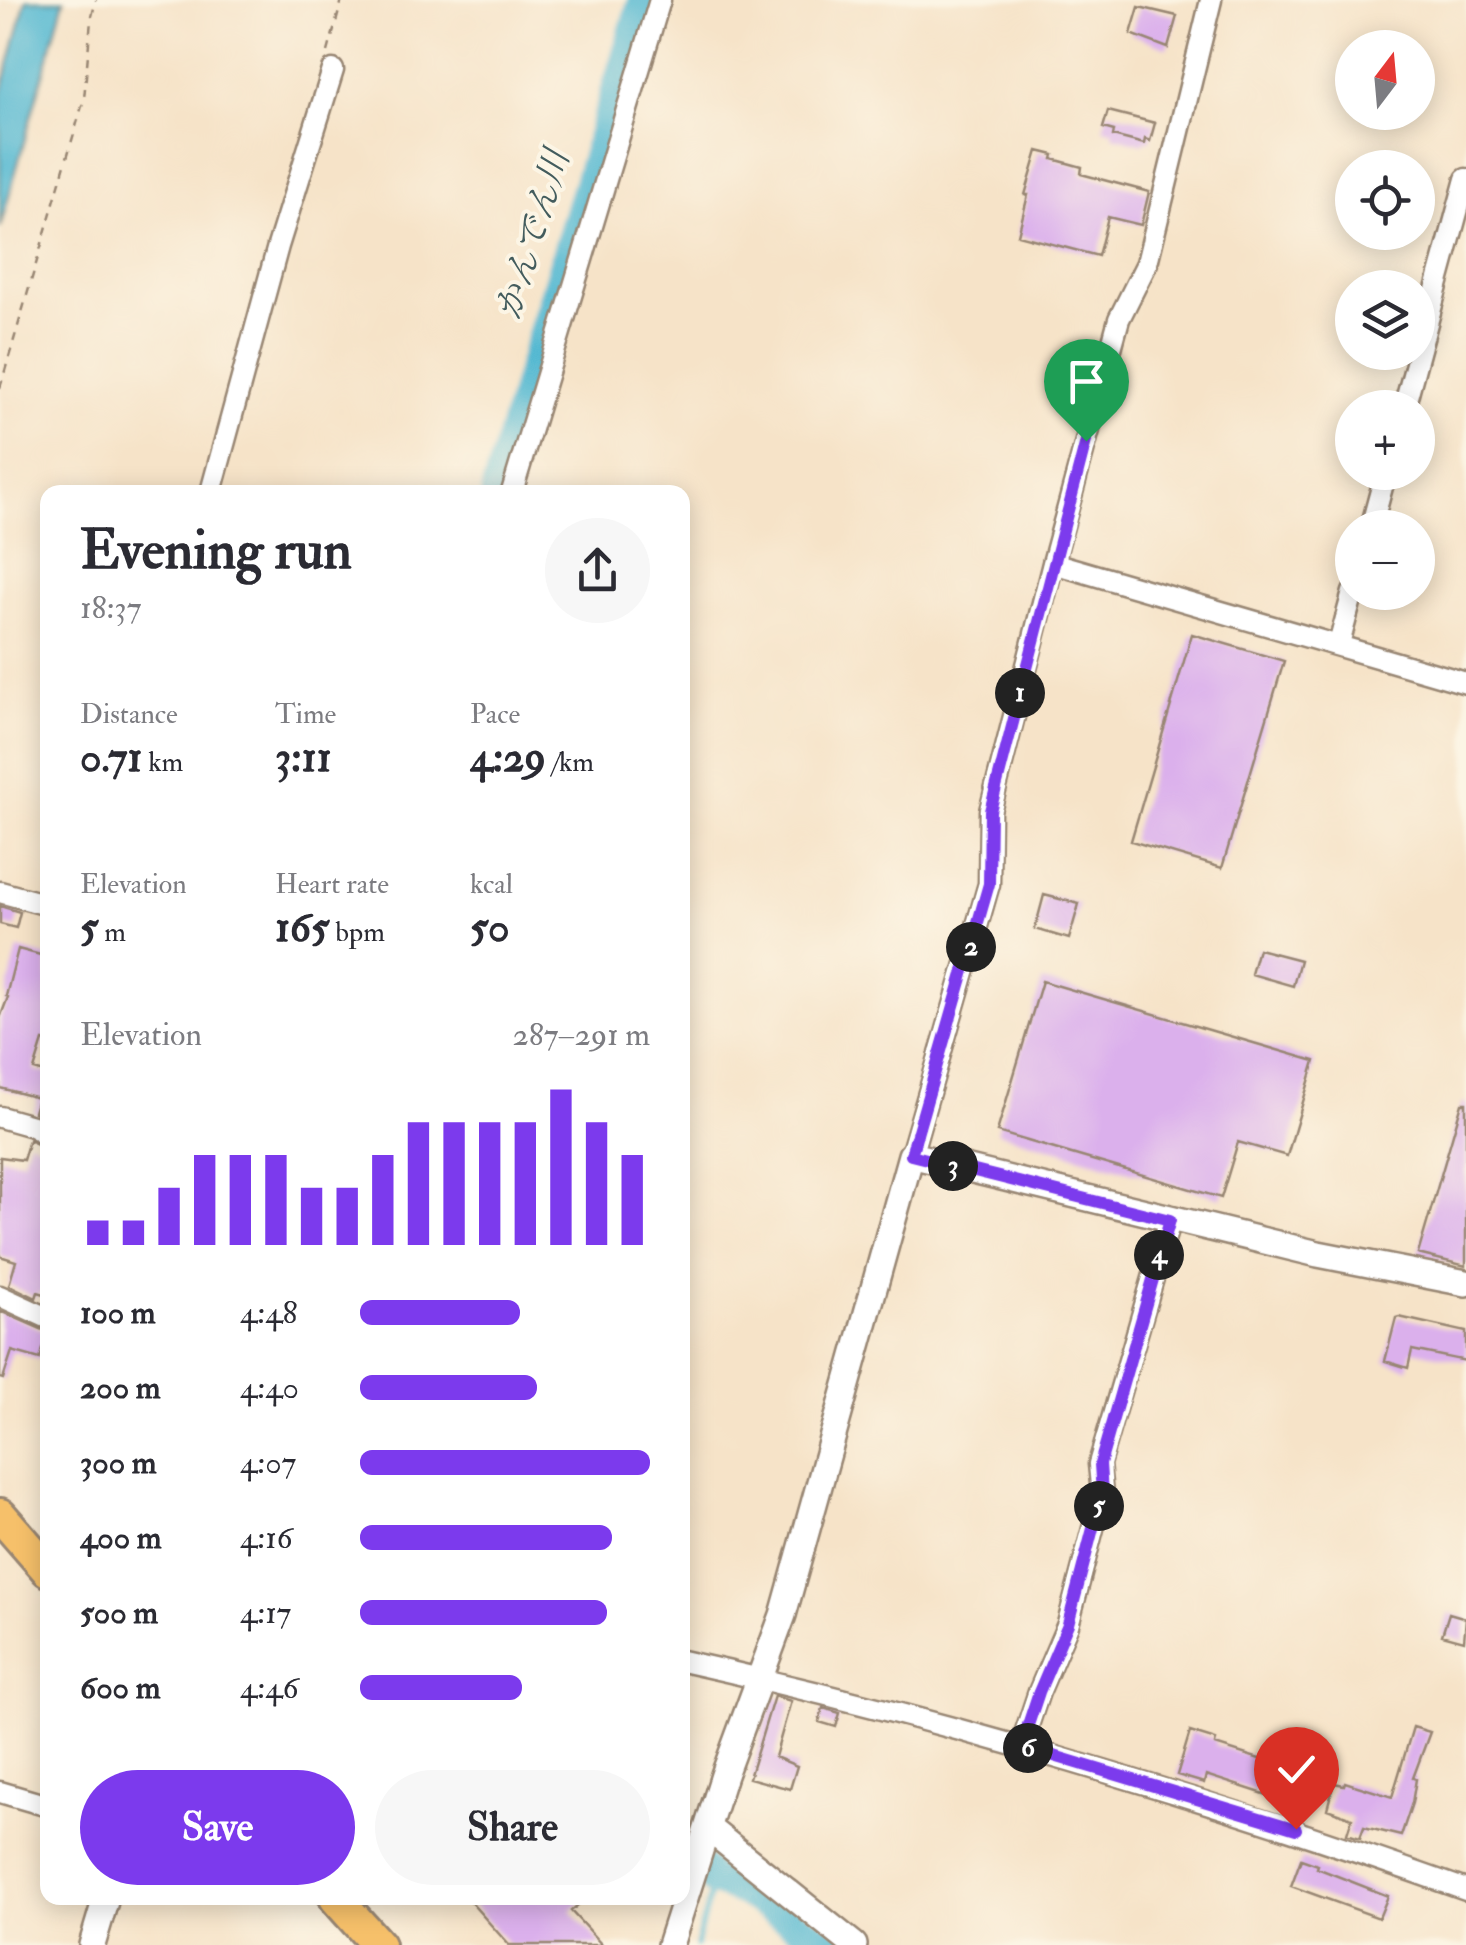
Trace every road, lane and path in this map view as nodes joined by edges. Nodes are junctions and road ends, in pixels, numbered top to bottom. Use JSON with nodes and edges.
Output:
{"nodes":[{"id":1,"x":96,"y":0,"type":"edge"},
{"id":2,"x":342,"y":0,"type":"edge"},
{"id":3,"x":660,"y":0,"type":"edge"},
{"id":4,"x":1211,"y":0,"type":"edge"},
{"id":5,"x":333,"y":70,"type":"joint"},
{"id":6,"x":1466,"y":179,"type":"edge"},
{"id":7,"x":0,"y":388,"type":"edge"},
{"id":8,"x":1409,"y":390,"type":"edge"},
{"id":9,"x":213,"y":485,"type":"edge"},
{"id":10,"x":514,"y":485,"type":"edge"},
{"id":11,"x":1052,"y":563,"type":"junction"},
{"id":12,"x":1349,"y":610,"type":"edge"},
{"id":13,"x":1339,"y":644,"type":"junction"},
{"id":14,"x":1466,"y":683,"type":"edge"},
{"id":15,"x":0,"y":892,"type":"edge"},
{"id":16,"x":40,"y":903,"type":"edge"},
{"id":17,"x":0,"y":1117,"type":"edge"},
{"id":18,"x":40,"y":1130,"type":"edge"},
{"id":19,"x":911,"y":1155,"type":"junction"},
{"id":20,"x":1170,"y":1220,"type":"junction"},
{"id":21,"x":1466,"y":1282,"type":"edge"},
{"id":22,"x":0,"y":1296,"type":"edge"},
{"id":23,"x":40,"y":1314,"type":"edge"},
{"id":24,"x":0,"y":1516,"type":"edge"},
{"id":25,"x":40,"y":1561,"type":"edge"},
{"id":26,"x":690,"y":1663,"type":"edge"},
{"id":27,"x":758,"y":1678,"type":"junction"},
{"id":28,"x":1021,"y":1746,"type":"junction"},
{"id":29,"x":0,"y":1792,"type":"edge"},
{"id":30,"x":40,"y":1804,"type":"edge"},
{"id":31,"x":703,"y":1838,"type":"junction"},
{"id":32,"x":690,"y":1880,"type":"edge"},
{"id":33,"x":1466,"y":1890,"type":"edge"},
{"id":34,"x":104,"y":1905,"type":"edge"},
{"id":35,"x":342,"y":1905,"type":"edge"},
{"id":36,"x":682,"y":1905,"type":"edge"},
{"id":37,"x":92,"y":1945,"type":"edge"},
{"id":38,"x":378,"y":1945,"type":"edge"},
{"id":39,"x":670,"y":1945,"type":"edge"},
{"id":40,"x":854,"y":1945,"type":"edge"}],
"edges":[{"from":1,"to":7,"type":"path"},
{"from":2,"to":5,"type":"path"},
{"from":3,"to":10,"type":"street"},
{"from":4,"to":11,"type":"street"},
{"from":5,"to":9,"type":"street"},
{"from":6,"to":8,"type":"street"},
{"from":11,"to":13,"type":"street"},
{"from":11,"to":19,"type":"street"},
{"from":12,"to":13,"type":"street"},
{"from":13,"to":14,"type":"street"},
{"from":15,"to":16,"type":"street"},
{"from":17,"to":18,"type":"street"},
{"from":19,"to":20,"type":"street"},
{"from":19,"to":27,"type":"street"},
{"from":20,"to":21,"type":"street"},
{"from":20,"to":28,"type":"street"},
{"from":22,"to":23,"type":"street"},
{"from":24,"to":25,"type":"main road"},
{"from":26,"to":27,"type":"street"},
{"from":27,"to":28,"type":"street"},
{"from":27,"to":31,"type":"street"},
{"from":28,"to":33,"type":"street"},
{"from":29,"to":30,"type":"street"},
{"from":31,"to":32,"type":"street"},
{"from":31,"to":40,"type":"street"},
{"from":34,"to":37,"type":"street"},
{"from":35,"to":38,"type":"main road"},
{"from":36,"to":39,"type":"street"}]}
